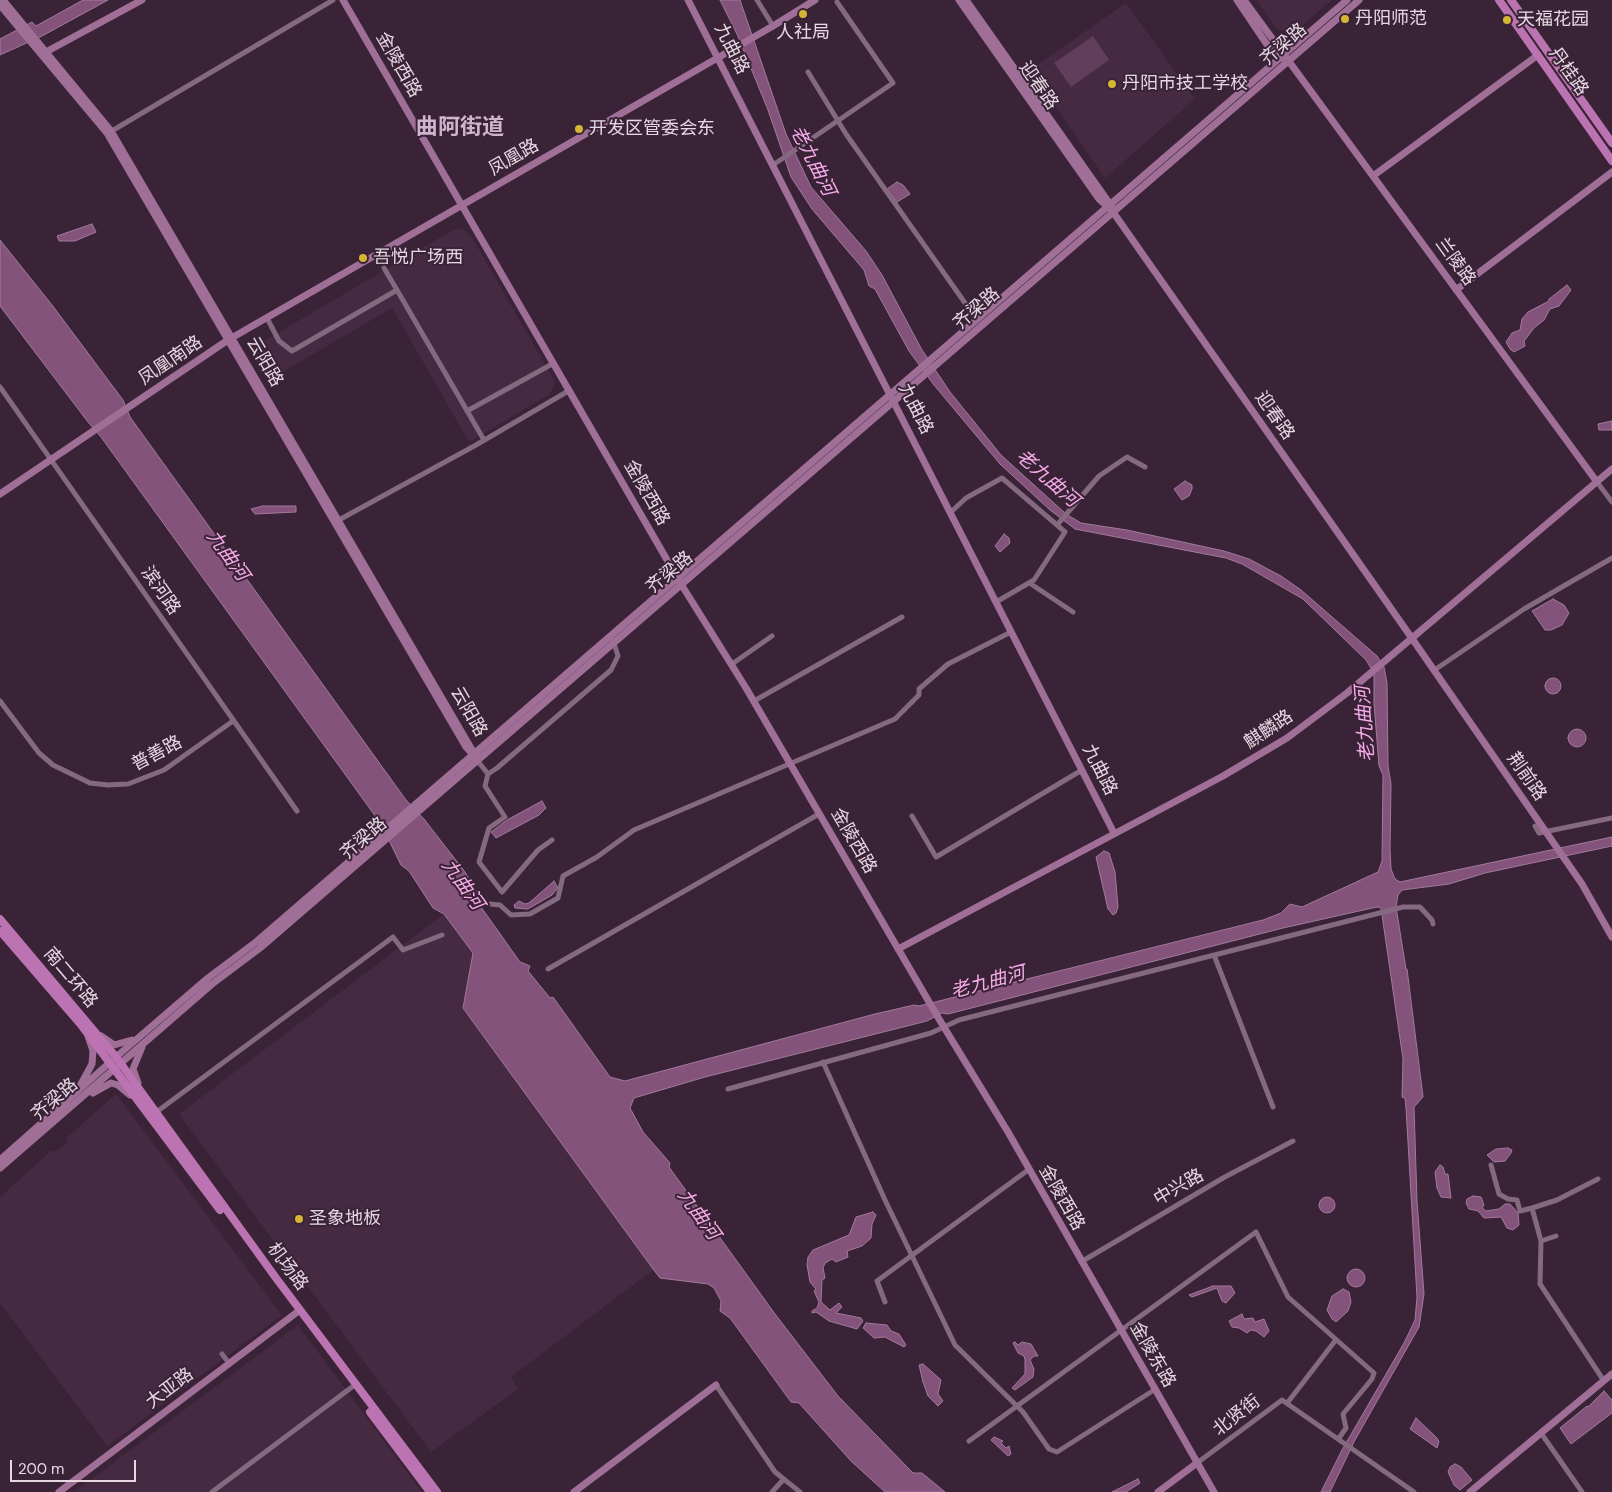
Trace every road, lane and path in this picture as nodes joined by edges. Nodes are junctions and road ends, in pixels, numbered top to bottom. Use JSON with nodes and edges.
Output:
{"nodes":[{"id":1,"x":3,"y":0,"type":"edge"},
{"id":2,"x":142,"y":0,"type":"edge"},
{"id":3,"x":334,"y":0,"type":"edge"},
{"id":4,"x":343,"y":0,"type":"edge"},
{"id":5,"x":688,"y":0,"type":"edge"},
{"id":6,"x":757,"y":0,"type":"edge"},
{"id":7,"x":814,"y":0,"type":"edge"},
{"id":8,"x":959,"y":0,"type":"edge"},
{"id":9,"x":966,"y":0,"type":"edge"},
{"id":10,"x":1237,"y":0,"type":"edge"},
{"id":11,"x":1244,"y":0,"type":"edge"},
{"id":12,"x":1347,"y":0,"type":"edge"},
{"id":13,"x":1359,"y":0,"type":"edge"},
{"id":14,"x":1500,"y":0,"type":"edge"},
{"id":15,"x":1511,"y":0,"type":"edge"},
{"id":16,"x":837,"y":2,"type":"dead end"},
{"id":17,"x":0,"y":5,"type":"edge"},
{"id":18,"x":21,"y":26,"type":"junction"},
{"id":19,"x":773,"y":26,"type":"junction"},
{"id":20,"x":44,"y":53,"type":"junction"},
{"id":21,"x":1538,"y":55,"type":"junction"},
{"id":22,"x":1284,"y":57,"type":"junction"},
{"id":23,"x":719,"y":58,"type":"junction"},
{"id":24,"x":808,"y":72,"type":"dead end"},
{"id":25,"x":839,"y":120,"type":"junction"},
{"id":26,"x":109,"y":132,"type":"junction"},
{"id":27,"x":1612,"y":143,"type":"edge"},
{"id":28,"x":1612,"y":161,"type":"edge"},
{"id":29,"x":773,"y":165,"type":"junction"},
{"id":30,"x":1612,"y":172,"type":"edge"},
{"id":31,"x":1373,"y":176,"type":"junction"},
{"id":32,"x":1108,"y":205,"type":"junction"},
{"id":33,"x":463,"y":206,"type":"junction"},
{"id":34,"x":1113,"y":212,"type":"junction"},
{"id":35,"x":384,"y":268,"type":"dead end"},
{"id":36,"x":398,"y":290,"type":"junction"},
{"id":37,"x":1456,"y":290,"type":"junction"},
{"id":38,"x":1013,"y":293,"type":"junction"},
{"id":39,"x":267,"y":318,"type":"junction"},
{"id":40,"x":977,"y":320,"type":"junction"},
{"id":41,"x":230,"y":339,"type":"junction"},
{"id":42,"x":933,"y":362,"type":"junction"},
{"id":43,"x":554,"y":363,"type":"junction"},
{"id":44,"x":0,"y":387,"type":"edge"},
{"id":45,"x":570,"y":390,"type":"junction"},
{"id":46,"x":892,"y":397,"type":"junction"},
{"id":47,"x":467,"y":411,"type":"junction"},
{"id":48,"x":484,"y":440,"type":"junction"},
{"id":49,"x":50,"y":459,"type":"junction"},
{"id":50,"x":1145,"y":467,"type":"dead end"},
{"id":51,"x":1612,"y":469,"type":"edge"},
{"id":52,"x":1597,"y":482,"type":"junction"},
{"id":53,"x":0,"y":494,"type":"edge"},
{"id":54,"x":1612,"y":502,"type":"edge"},
{"id":55,"x":951,"y":512,"type":"junction"},
{"id":56,"x":336,"y":521,"type":"junction"},
{"id":57,"x":1058,"y":524,"type":"junction"},
{"id":58,"x":1612,"y":558,"type":"edge"},
{"id":59,"x":679,"y":580,"type":"junction"},
{"id":60,"x":1031,"y":584,"type":"junction"},
{"id":61,"x":996,"y":602,"type":"junction"},
{"id":62,"x":1074,"y":612,"type":"dead end"},
{"id":63,"x":902,"y":617,"type":"dead end"},
{"id":64,"x":1011,"y":632,"type":"junction"},
{"id":65,"x":772,"y":636,"type":"dead end"},
{"id":66,"x":1412,"y":637,"type":"junction"},
{"id":67,"x":612,"y":638,"type":"junction"},
{"id":68,"x":732,"y":664,"type":"junction"},
{"id":69,"x":1436,"y":669,"type":"dead end"},
{"id":70,"x":0,"y":700,"type":"edge"},
{"id":71,"x":754,"y":701,"type":"junction"},
{"id":72,"x":233,"y":721,"type":"junction"},
{"id":73,"x":473,"y":753,"type":"junction"},
{"id":74,"x":477,"y":760,"type":"junction"},
{"id":75,"x":790,"y":763,"type":"junction"},
{"id":76,"x":1082,"y":770,"type":"junction"},
{"id":77,"x":488,"y":774,"type":"junction"},
{"id":78,"x":427,"y":798,"type":"junction"},
{"id":79,"x":297,"y":811,"type":"dead end"},
{"id":80,"x":819,"y":814,"type":"junction"},
{"id":81,"x":912,"y":816,"type":"dead end"},
{"id":82,"x":1612,"y":818,"type":"edge"},
{"id":83,"x":1535,"y":826,"type":"dead end"},
{"id":84,"x":1546,"y":831,"type":"junction"},
{"id":85,"x":1114,"y":833,"type":"junction"},
{"id":86,"x":552,"y":840,"type":"dead end"},
{"id":87,"x":375,"y":844,"type":"junction"},
{"id":88,"x":502,"y":892,"type":"junction"},
{"id":89,"x":490,"y":904,"type":"dead end"},
{"id":90,"x":500,"y":905,"type":"junction"},
{"id":91,"x":0,"y":919,"type":"edge"},
{"id":92,"x":1433,"y":924,"type":"dead end"},
{"id":93,"x":0,"y":931,"type":"edge"},
{"id":94,"x":442,"y":935,"type":"dead end"},
{"id":95,"x":1612,"y":937,"type":"edge"},
{"id":96,"x":898,"y":949,"type":"junction"},
{"id":97,"x":1214,"y":955,"type":"junction"},
{"id":98,"x":548,"y":969,"type":"dead end"},
{"id":99,"x":944,"y":1027,"type":"junction"},
{"id":100,"x":90,"y":1031,"type":"junction"},
{"id":101,"x":141,"y":1035,"type":"junction"},
{"id":102,"x":145,"y":1042,"type":"junction"},
{"id":103,"x":823,"y":1062,"type":"junction"},
{"id":104,"x":115,"y":1063,"type":"junction"},
{"id":105,"x":728,"y":1089,"type":"dead end"},
{"id":106,"x":75,"y":1098,"type":"junction"},
{"id":107,"x":1273,"y":1107,"type":"dead end"},
{"id":108,"x":151,"y":1110,"type":"junction"},
{"id":109,"x":1292,"y":1141,"type":"dead end"},
{"id":110,"x":0,"y":1160,"type":"edge"},
{"id":111,"x":1491,"y":1165,"type":"dead end"},
{"id":112,"x":0,"y":1168,"type":"edge"},
{"id":113,"x":1028,"y":1170,"type":"junction"},
{"id":114,"x":1598,"y":1180,"type":"dead end"},
{"id":115,"x":1532,"y":1208,"type":"junction"},
{"id":116,"x":1556,"y":1236,"type":"dead end"},
{"id":117,"x":1541,"y":1241,"type":"junction"},
{"id":118,"x":912,"y":1256,"type":"junction"},
{"id":119,"x":1081,"y":1262,"type":"junction"},
{"id":120,"x":885,"y":1302,"type":"dead end"},
{"id":121,"x":298,"y":1311,"type":"junction"},
{"id":122,"x":1121,"y":1332,"type":"junction"},
{"id":123,"x":1335,"y":1340,"type":"junction"},
{"id":124,"x":222,"y":1354,"type":"dead end"},
{"id":125,"x":229,"y":1363,"type":"junction"},
{"id":126,"x":1612,"y":1374,"type":"edge"},
{"id":127,"x":1604,"y":1381,"type":"junction"},
{"id":128,"x":354,"y":1385,"type":"junction"},
{"id":129,"x":716,"y":1385,"type":"joint"},
{"id":130,"x":1154,"y":1390,"type":"junction"},
{"id":131,"x":1288,"y":1402,"type":"junction"},
{"id":132,"x":1016,"y":1407,"type":"junction"},
{"id":133,"x":1541,"y":1433,"type":"junction"},
{"id":134,"x":1341,"y":1440,"type":"junction"},
{"id":135,"x":969,"y":1441,"type":"dead end"},
{"id":136,"x":1197,"y":1463,"type":"junction"},
{"id":137,"x":784,"y":1480,"type":"junction"},
{"id":138,"x":59,"y":1492,"type":"edge"},
{"id":139,"x":212,"y":1492,"type":"edge"},
{"id":140,"x":430,"y":1492,"type":"edge"},
{"id":141,"x":437,"y":1492,"type":"edge"},
{"id":142,"x":574,"y":1492,"type":"edge"},
{"id":143,"x":772,"y":1492,"type":"edge"},
{"id":144,"x":800,"y":1492,"type":"edge"},
{"id":145,"x":1158,"y":1492,"type":"edge"},
{"id":146,"x":1214,"y":1492,"type":"edge"},
{"id":147,"x":1414,"y":1492,"type":"edge"},
{"id":148,"x":1470,"y":1492,"type":"edge"},
{"id":149,"x":1582,"y":1492,"type":"edge"}],
"edges":[{"from":1,"to":18,"type":"street","name":"云阳路"},
{"from":2,"to":20,"type":"street"},
{"from":3,"to":26,"type":"street"},
{"from":4,"to":33,"type":"street","name":"金陵西路"},
{"from":5,"to":23,"type":"street","name":"九曲路"},
{"from":6,"to":19,"type":"street"},
{"from":7,"to":19,"type":"street","name":"凤凰路"},
{"from":8,"to":32,"type":"street","name":"迎春路"},
{"from":9,"to":32,"type":"street","name":"迎春路"},
{"from":10,"to":22,"type":"street","name":"兰陵路"},
{"from":11,"to":22,"type":"street","name":"兰陵路"},
{"from":12,"to":22,"type":"street","name":"齐梁路"},
{"from":13,"to":22,"type":"street","name":"齐梁路"},
{"from":14,"to":21,"type":"main road","name":"丹桂路"},
{"from":15,"to":27,"type":"main road","name":"丹桂路"},
{"from":16,"to":25,"type":"street"},
{"from":17,"to":18,"type":"street","name":"云阳路"},
{"from":18,"to":20,"type":"street","name":"云阳路"},
{"from":19,"to":23,"type":"street","name":"凤凰路"},
{"from":20,"to":26,"type":"street","name":"云阳路"},
{"from":21,"to":28,"type":"main road","name":"丹桂路"},
{"from":21,"to":31,"type":"street"},
{"from":22,"to":31,"type":"street","name":"兰陵路"},
{"from":22,"to":32,"type":"street","name":"齐梁路"},
{"from":22,"to":34,"type":"street","name":"齐梁路"},
{"from":23,"to":29,"type":"street","name":"九曲路"},
{"from":23,"to":33,"type":"street","name":"凤凰路"},
{"from":24,"to":25,"type":"street"},
{"from":25,"to":29,"type":"street"},
{"from":25,"to":40,"type":"street"},
{"from":26,"to":41,"type":"street","name":"云阳路"},
{"from":29,"to":46,"type":"street","name":"九曲路"},
{"from":30,"to":37,"type":"street"},
{"from":31,"to":37,"type":"street","name":"兰陵路"},
{"from":32,"to":34,"type":"street","name":"迎春路"},
{"from":32,"to":38,"type":"street","name":"齐梁路"},
{"from":33,"to":39,"type":"street","name":"凤凰路"},
{"from":33,"to":43,"type":"street","name":"金陵西路"},
{"from":34,"to":38,"type":"street","name":"齐梁路"},
{"from":34,"to":66,"type":"street","name":"迎春路"},
{"from":35,"to":36,"type":"street"},
{"from":36,"to":39,"type":"street"},
{"from":36,"to":47,"type":"street"},
{"from":37,"to":52,"type":"street","name":"兰陵路"},
{"from":38,"to":40,"type":"street","name":"齐梁路"},
{"from":38,"to":42,"type":"street","name":"齐梁路"},
{"from":39,"to":41,"type":"street","name":"凤凰路"},
{"from":40,"to":42,"type":"street","name":"齐梁路"},
{"from":41,"to":49,"type":"street","name":"凤凰南路"},
{"from":41,"to":56,"type":"street","name":"云阳路"},
{"from":42,"to":46,"type":"street","name":"齐梁路"},
{"from":43,"to":45,"type":"street","name":"金陵西路"},
{"from":43,"to":47,"type":"street"},
{"from":44,"to":49,"type":"street","name":"滨河路"},
{"from":45,"to":48,"type":"street"},
{"from":45,"to":59,"type":"street","name":"金陵西路"},
{"from":46,"to":55,"type":"street","name":"九曲路"},
{"from":46,"to":59,"type":"street","name":"齐梁路"},
{"from":47,"to":48,"type":"street"},
{"from":48,"to":56,"type":"street"},
{"from":49,"to":53,"type":"street"},
{"from":49,"to":72,"type":"street","name":"滨河路"},
{"from":50,"to":57,"type":"street"},
{"from":51,"to":52,"type":"street","name":"麒麟路"},
{"from":52,"to":54,"type":"street"},
{"from":52,"to":66,"type":"street","name":"麒麟路"},
{"from":55,"to":57,"type":"street"},
{"from":55,"to":61,"type":"street","name":"九曲路"},
{"from":56,"to":73,"type":"street","name":"云阳路"},
{"from":57,"to":60,"type":"street"},
{"from":58,"to":69,"type":"street"},
{"from":59,"to":67,"type":"street","name":"齐梁路"},
{"from":59,"to":68,"type":"street","name":"金陵西路"},
{"from":60,"to":61,"type":"street"},
{"from":60,"to":62,"type":"street"},
{"from":61,"to":64,"type":"street","name":"九曲路"},
{"from":63,"to":71,"type":"street"},
{"from":64,"to":75,"type":"street"},
{"from":64,"to":76,"type":"street","name":"九曲路"},
{"from":65,"to":68,"type":"street"},
{"from":66,"to":84,"type":"street","name":"荆前路"},
{"from":66,"to":85,"type":"street","name":"麒麟路"},
{"from":67,"to":73,"type":"street","name":"齐梁路"},
{"from":67,"to":74,"type":"street","name":"齐梁路"},
{"from":67,"to":77,"type":"street"},
{"from":68,"to":71,"type":"street","name":"金陵西路"},
{"from":70,"to":72,"type":"street","name":"普善路"},
{"from":71,"to":75,"type":"street","name":"金陵西路"},
{"from":72,"to":79,"type":"street","name":"滨河路"},
{"from":73,"to":74,"type":"street","name":"云阳路"},
{"from":73,"to":78,"type":"street","name":"齐梁路"},
{"from":74,"to":77,"type":"street"},
{"from":74,"to":78,"type":"street","name":"齐梁路"},
{"from":75,"to":80,"type":"street","name":"金陵西路"},
{"from":75,"to":90,"type":"street"},
{"from":76,"to":81,"type":"street"},
{"from":76,"to":85,"type":"street","name":"九曲路"},
{"from":77,"to":88,"type":"street"},
{"from":78,"to":87,"type":"street","name":"齐梁路"},
{"from":80,"to":96,"type":"street","name":"金陵西路"},
{"from":80,"to":98,"type":"street"},
{"from":82,"to":84,"type":"street"},
{"from":83,"to":84,"type":"street"},
{"from":84,"to":95,"type":"street","name":"荆前路"},
{"from":85,"to":96,"type":"street","name":"麒麟路"},
{"from":86,"to":88,"type":"street"},
{"from":87,"to":101,"type":"street","name":"齐梁路"},
{"from":87,"to":102,"type":"street","name":"齐梁路"},
{"from":88,"to":90,"type":"street"},
{"from":89,"to":90,"type":"street"},
{"from":91,"to":100,"type":"main road","name":"南二环路"},
{"from":92,"to":97,"type":"street"},
{"from":93,"to":100,"type":"main road","name":"南二环路"},
{"from":94,"to":108,"type":"street"},
{"from":96,"to":99,"type":"street","name":"金陵西路"},
{"from":97,"to":99,"type":"street"},
{"from":97,"to":107,"type":"street"},
{"from":99,"to":103,"type":"street"},
{"from":99,"to":113,"type":"street","name":"金陵西路"},
{"from":100,"to":101,"type":"street"},
{"from":100,"to":104,"type":"main road","name":"南二环路"},
{"from":100,"to":106,"type":"street"},
{"from":101,"to":104,"type":"street","name":"齐梁路"},
{"from":102,"to":104,"type":"street","name":"齐梁路"},
{"from":102,"to":108,"type":"street"},
{"from":103,"to":105,"type":"street"},
{"from":103,"to":118,"type":"street"},
{"from":104,"to":106,"type":"street","name":"齐梁路"},
{"from":104,"to":108,"type":"main road","name":"机场路"},
{"from":106,"to":108,"type":"street"},
{"from":106,"to":110,"type":"street","name":"齐梁路"},
{"from":106,"to":112,"type":"street","name":"齐梁路"},
{"from":108,"to":121,"type":"main road","name":"机场路"},
{"from":109,"to":119,"type":"street","name":"中兴路"},
{"from":111,"to":115,"type":"street"},
{"from":113,"to":118,"type":"street"},
{"from":113,"to":119,"type":"street","name":"金陵西路"},
{"from":114,"to":115,"type":"street"},
{"from":115,"to":117,"type":"street"},
{"from":116,"to":117,"type":"street"},
{"from":117,"to":127,"type":"street"},
{"from":118,"to":120,"type":"street"},
{"from":118,"to":132,"type":"street"},
{"from":119,"to":122,"type":"street","name":"金陵东路"},
{"from":121,"to":125,"type":"street","name":"大亚路"},
{"from":121,"to":128,"type":"main road","name":"机场路"},
{"from":122,"to":123,"type":"street"},
{"from":122,"to":130,"type":"street","name":"金陵东路"},
{"from":122,"to":132,"type":"street"},
{"from":123,"to":131,"type":"street"},
{"from":123,"to":134,"type":"street"},
{"from":124,"to":125,"type":"street"},
{"from":125,"to":138,"type":"street","name":"大亚路"},
{"from":126,"to":127,"type":"street"},
{"from":127,"to":133,"type":"street"},
{"from":128,"to":139,"type":"street"},
{"from":128,"to":140,"type":"main road","name":"机场路"},
{"from":128,"to":141,"type":"main road","name":"机场路"},
{"from":129,"to":137,"type":"street"},
{"from":129,"to":142,"type":"street"},
{"from":130,"to":132,"type":"street"},
{"from":130,"to":136,"type":"street","name":"金陵东路"},
{"from":131,"to":134,"type":"street","name":"北贤街"},
{"from":131,"to":136,"type":"street","name":"北贤街"},
{"from":132,"to":135,"type":"street"},
{"from":133,"to":148,"type":"street"},
{"from":133,"to":149,"type":"street"},
{"from":134,"to":147,"type":"street","name":"北贤街"},
{"from":136,"to":145,"type":"street"},
{"from":136,"to":146,"type":"street","name":"金陵东路"},
{"from":137,"to":143,"type":"street"},
{"from":137,"to":144,"type":"street"}]}
